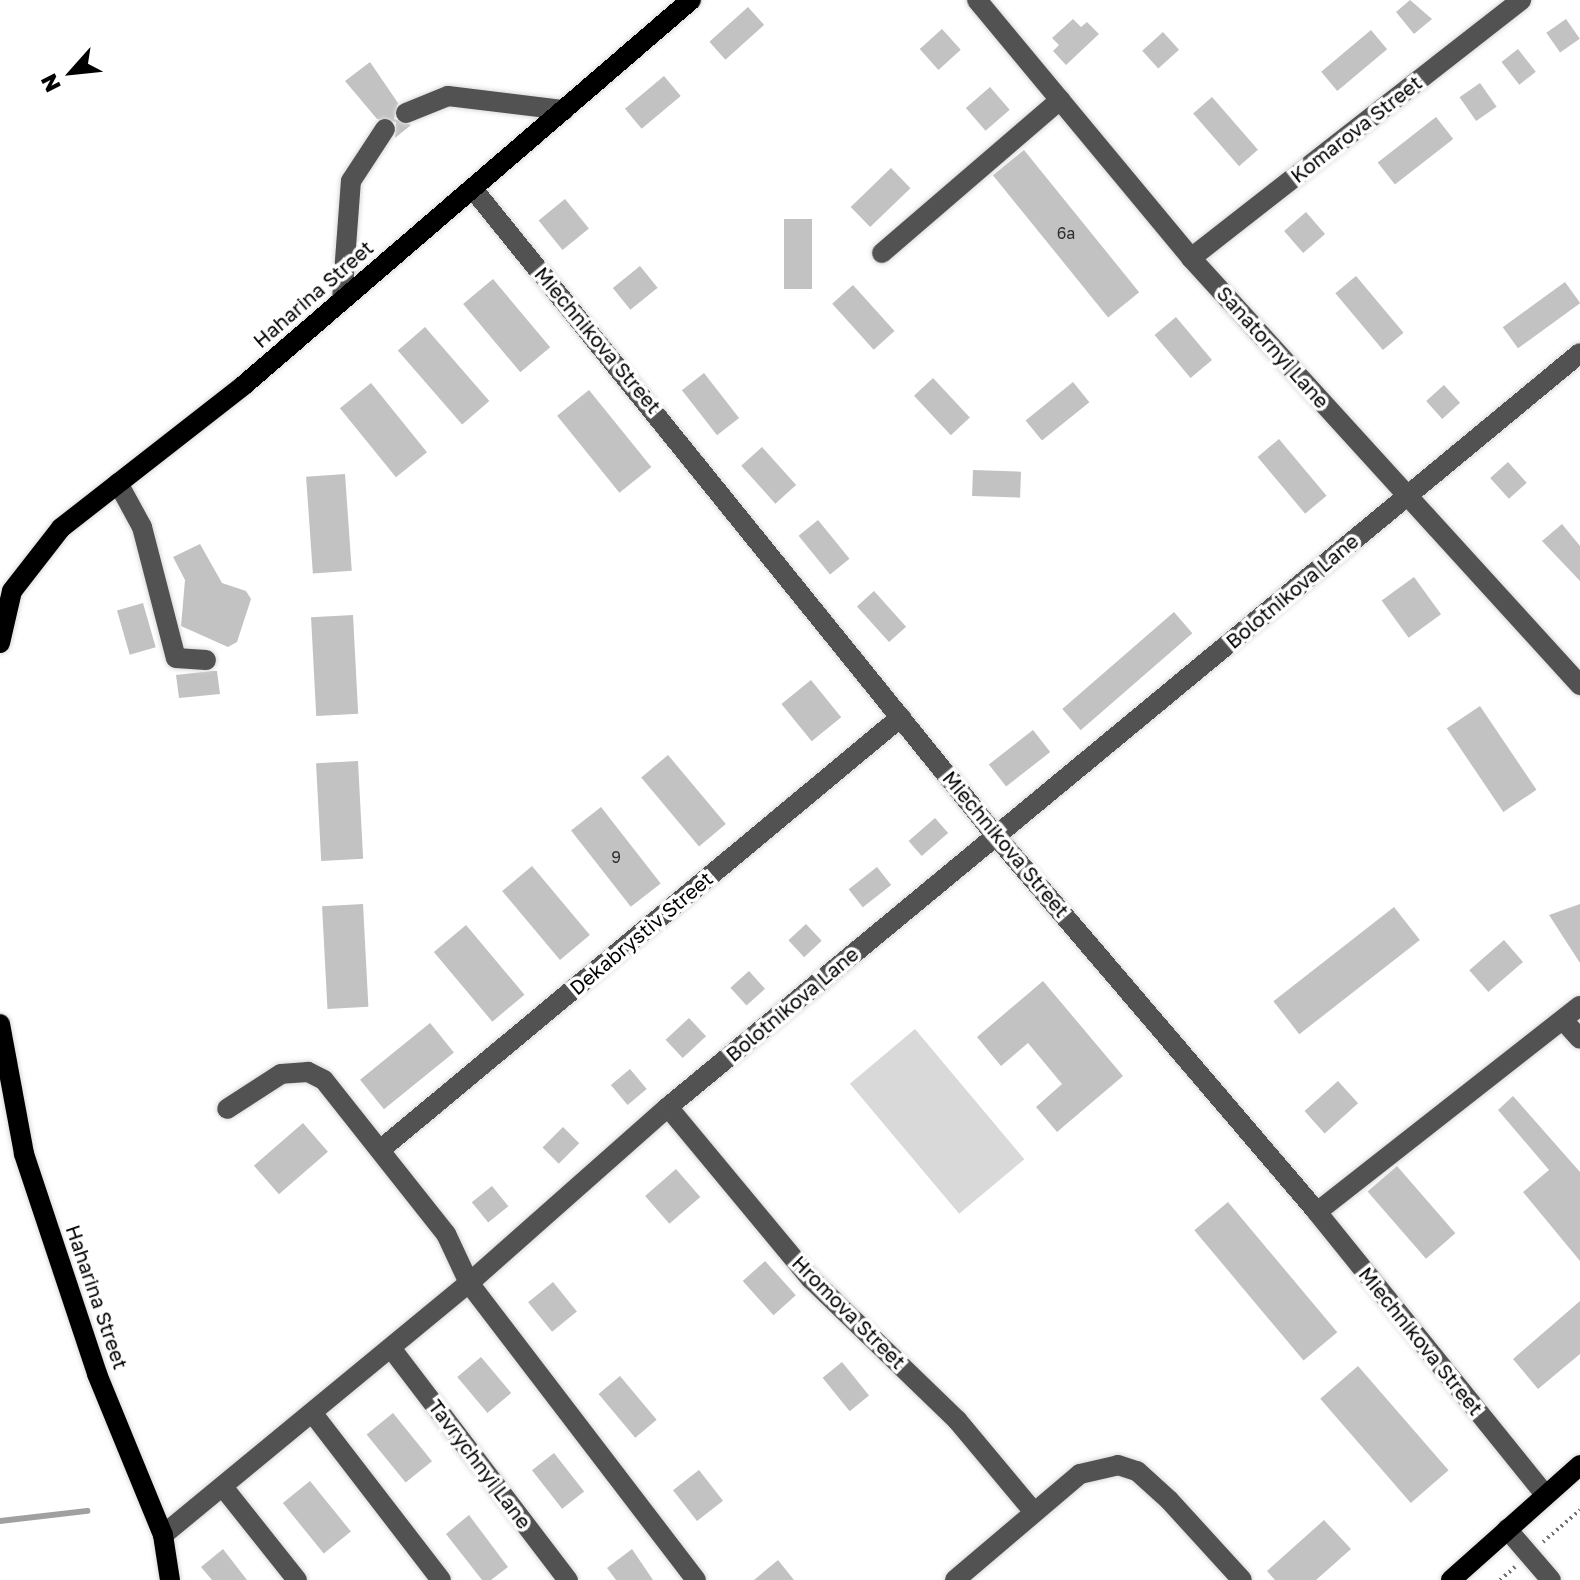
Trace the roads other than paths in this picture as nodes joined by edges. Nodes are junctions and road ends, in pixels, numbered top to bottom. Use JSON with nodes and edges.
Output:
{"nodes":[{"id":1,"x":691,"y":0,"type":"edge"},
{"id":2,"x":977,"y":0,"type":"edge"},
{"id":3,"x":1521,"y":0,"type":"edge"},
{"id":4,"x":1060,"y":100,"type":"junction"},
{"id":5,"x":564,"y":110,"type":"junction"},
{"id":6,"x":406,"y":113,"type":"dead end"},
{"id":7,"x":385,"y":129,"type":"dead end"},
{"id":8,"x":473,"y":189,"type":"junction"},
{"id":9,"x":882,"y":253,"type":"dead end"},
{"id":10,"x":1191,"y":258,"type":"junction"},
{"id":11,"x":342,"y":300,"type":"junction"},
{"id":12,"x":1580,"y":353,"type":"edge"},
{"id":13,"x":118,"y":483,"type":"junction"},
{"id":14,"x":1409,"y":494,"type":"junction"},
{"id":15,"x":0,"y":643,"type":"edge"},
{"id":16,"x":206,"y":660,"type":"dead end"},
{"id":17,"x":1580,"y":685,"type":"edge"},
{"id":18,"x":901,"y":717,"type":"junction"},
{"id":19,"x":996,"y":836,"type":"junction"},
{"id":20,"x":1580,"y":1006,"type":"edge"},
{"id":21,"x":1563,"y":1020,"type":"junction"},
{"id":22,"x":0,"y":1024,"type":"edge"},
{"id":23,"x":1580,"y":1039,"type":"edge"},
{"id":24,"x":668,"y":1107,"type":"junction"},
{"id":25,"x":227,"y":1109,"type":"dead end"},
{"id":26,"x":380,"y":1150,"type":"junction"},
{"id":27,"x":1317,"y":1212,"type":"junction"},
{"id":28,"x":469,"y":1283,"type":"junction"},
{"id":29,"x":391,"y":1348,"type":"junction"},
{"id":30,"x":314,"y":1415,"type":"junction"},
{"id":31,"x":1580,"y":1465,"type":"edge"},
{"id":32,"x":223,"y":1487,"type":"junction"},
{"id":33,"x":1545,"y":1495,"type":"junction"},
{"id":34,"x":1034,"y":1512,"type":"junction"},
{"id":35,"x":1507,"y":1529,"type":"junction"},
{"id":36,"x":163,"y":1535,"type":"junction"},
{"id":37,"x":170,"y":1580,"type":"edge"},
{"id":38,"x":297,"y":1580,"type":"edge"},
{"id":39,"x":441,"y":1580,"type":"edge"},
{"id":40,"x":568,"y":1580,"type":"edge"},
{"id":41,"x":696,"y":1580,"type":"edge"},
{"id":42,"x":955,"y":1580,"type":"edge"},
{"id":43,"x":1242,"y":1580,"type":"edge"},
{"id":44,"x":1451,"y":1580,"type":"edge"},
{"id":45,"x":1551,"y":1580,"type":"edge"}],
"edges":[{"from":1,"to":5,"type":"main road","name":"Haharina Street"},
{"from":2,"to":4,"type":"street","name":"Sanatornyi Lane"},
{"from":3,"to":10,"type":"street","name":"Komarova Street"},
{"from":4,"to":9,"type":"street"},
{"from":4,"to":10,"type":"street","name":"Sanatornyi Lane"},
{"from":5,"to":6,"type":"street"},
{"from":5,"to":8,"type":"main road","name":"Haharina Street"},
{"from":7,"to":11,"type":"street"},
{"from":8,"to":11,"type":"main road","name":"Haharina Street"},
{"from":8,"to":18,"type":"street","name":"Miechnikova Street"},
{"from":10,"to":14,"type":"street","name":"Sanatornyi Lane"},
{"from":11,"to":13,"type":"main road","name":"Haharina Street"},
{"from":12,"to":14,"type":"street","name":"Bolotnikova Lane"},
{"from":13,"to":15,"type":"main road","name":"Haharina Street"},
{"from":13,"to":16,"type":"street"},
{"from":14,"to":17,"type":"street","name":"Sanatornyi Lane"},
{"from":14,"to":19,"type":"street","name":"Bolotnikova Lane"},
{"from":18,"to":19,"type":"street","name":"Miechnikova Street"},
{"from":18,"to":26,"type":"street","name":"Dekabrystiv Street"},
{"from":19,"to":24,"type":"street","name":"Bolotnikova Lane"},
{"from":19,"to":27,"type":"street","name":"Miechnikova Street"},
{"from":20,"to":21,"type":"street"},
{"from":21,"to":23,"type":"street"},
{"from":21,"to":27,"type":"street"},
{"from":22,"to":36,"type":"main road","name":"Haharina Street"},
{"from":24,"to":28,"type":"street","name":"Bolotnikova Lane"},
{"from":24,"to":34,"type":"street","name":"Hromova Street"},
{"from":25,"to":26,"type":"street"},
{"from":26,"to":28,"type":"street"},
{"from":27,"to":33,"type":"street","name":"Miechnikova Street"},
{"from":28,"to":29,"type":"street","name":"Bolotnikova Lane"},
{"from":28,"to":41,"type":"street"},
{"from":29,"to":30,"type":"street","name":"Bolotnikova Lane"},
{"from":29,"to":40,"type":"street","name":"Tavrychnyi Lane"},
{"from":30,"to":32,"type":"street","name":"Bolotnikova Lane"},
{"from":30,"to":39,"type":"street"},
{"from":31,"to":33,"type":"main road"},
{"from":32,"to":36,"type":"street","name":"Bolotnikova Lane"},
{"from":32,"to":38,"type":"street"},
{"from":33,"to":35,"type":"main road"},
{"from":34,"to":42,"type":"street"},
{"from":34,"to":43,"type":"street"},
{"from":35,"to":44,"type":"main road"},
{"from":35,"to":45,"type":"street"},
{"from":36,"to":37,"type":"main road","name":"Haharina Street"}]}
